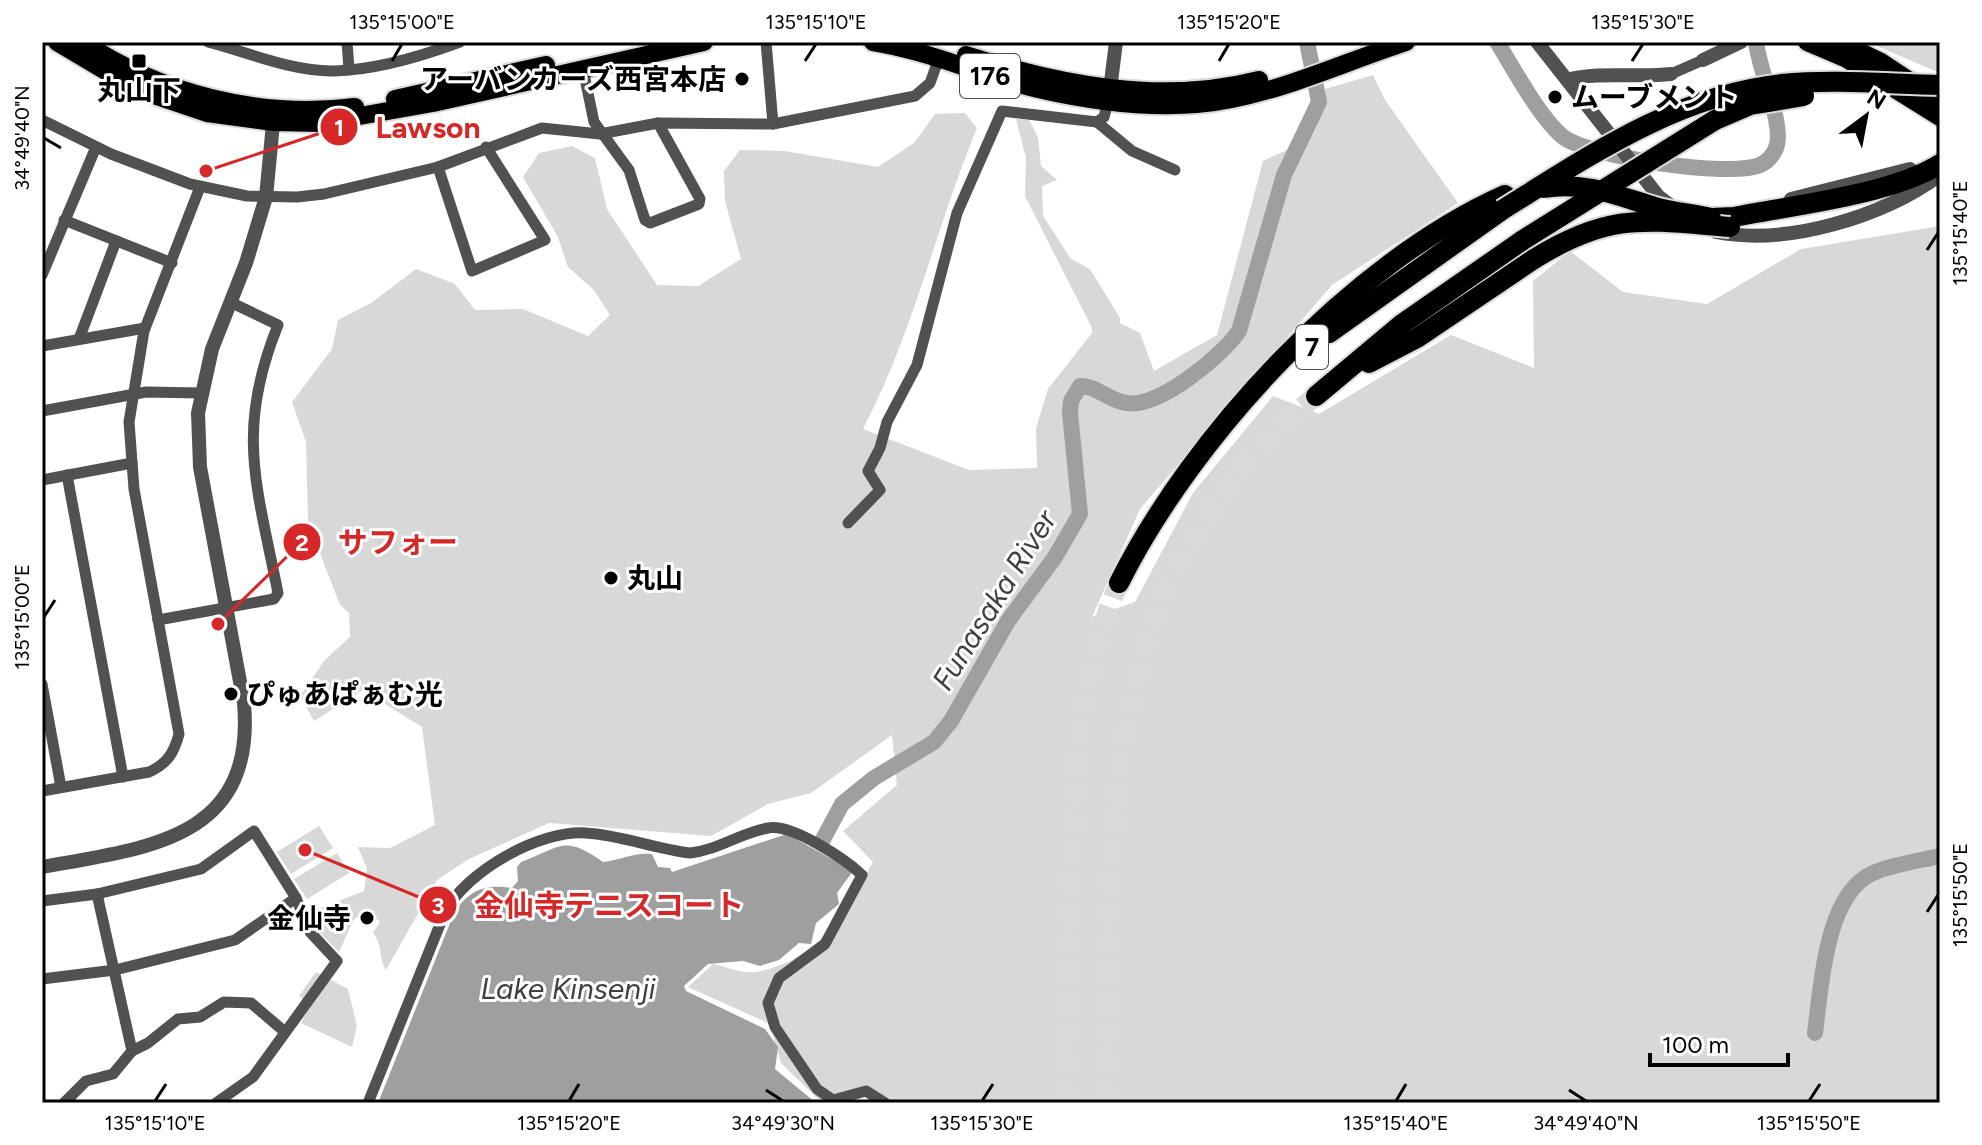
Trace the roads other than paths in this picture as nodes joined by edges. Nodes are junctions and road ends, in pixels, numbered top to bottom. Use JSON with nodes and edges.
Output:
{"nodes":[{"id":1,"x":57,"y":42,"type":"edge"},
{"id":2,"x":83,"y":42,"type":"edge"},
{"id":3,"x":208,"y":42,"type":"edge"},
{"id":4,"x":257,"y":42,"type":"edge"},
{"id":5,"x":347,"y":42,"type":"edge"},
{"id":6,"x":460,"y":42,"type":"edge"},
{"id":7,"x":647,"y":42,"type":"edge"},
{"id":8,"x":704,"y":42,"type":"edge"},
{"id":9,"x":766,"y":42,"type":"edge"},
{"id":10,"x":873,"y":42,"type":"edge"},
{"id":11,"x":924,"y":42,"type":"edge"},
{"id":12,"x":1116,"y":42,"type":"edge"},
{"id":13,"x":1371,"y":42,"type":"edge"},
{"id":14,"x":1406,"y":42,"type":"edge"},
{"id":15,"x":1537,"y":42,"type":"edge"},
{"id":16,"x":1741,"y":42,"type":"edge"},
{"id":17,"x":1807,"y":42,"type":"edge"},
{"id":18,"x":1846,"y":50,"type":"edge"},
{"id":19,"x":258,"y":55,"type":"junction"},
{"id":20,"x":939,"y":58,"type":"junction"},
{"id":21,"x":1703,"y":60,"type":"joint"},
{"id":22,"x":1326,"y":65,"type":"junction"},
{"id":23,"x":349,"y":69,"type":"junction"},
{"id":24,"x":583,"y":69,"type":"junction"},
{"id":25,"x":1671,"y":74,"type":"joint"},
{"id":26,"x":1567,"y":80,"type":"junction"},
{"id":27,"x":1940,"y":85,"type":"edge"},
{"id":28,"x":1109,"y":95,"type":"junction"},
{"id":29,"x":1940,"y":100,"type":"edge"},
{"id":30,"x":274,"y":115,"type":"junction"},
{"id":31,"x":1940,"y":117,"type":"edge"},
{"id":32,"x":42,"y":120,"type":"edge"},
{"id":33,"x":1097,"y":122,"type":"junction"},
{"id":34,"x":658,"y":123,"type":"junction"},
{"id":35,"x":773,"y":124,"type":"junction"},
{"id":36,"x":600,"y":134,"type":"junction"},
{"id":37,"x":96,"y":147,"type":"junction"},
{"id":38,"x":486,"y":147,"type":"junction"},
{"id":39,"x":1940,"y":155,"type":"edge"},
{"id":40,"x":438,"y":167,"type":"junction"},
{"id":41,"x":1175,"y":170,"type":"dead end"},
{"id":42,"x":1937,"y":173,"type":"edge"},
{"id":43,"x":1648,"y":183,"type":"junction"},
{"id":44,"x":200,"y":187,"type":"junction"},
{"id":45,"x":266,"y":197,"type":"junction"},
{"id":46,"x":1503,"y":202,"type":"junction"},
{"id":47,"x":64,"y":220,"type":"junction"},
{"id":48,"x":1720,"y":222,"type":"junction"},
{"id":49,"x":116,"y":241,"type":"junction"},
{"id":50,"x":172,"y":263,"type":"junction"},
{"id":51,"x":42,"y":275,"type":"edge"},
{"id":52,"x":1477,"y":285,"type":"junction"},
{"id":53,"x":230,"y":302,"type":"junction"},
{"id":54,"x":145,"y":328,"type":"junction"},
{"id":55,"x":79,"y":339,"type":"junction"},
{"id":56,"x":42,"y":346,"type":"edge"},
{"id":57,"x":200,"y":393,"type":"junction"},
{"id":58,"x":131,"y":395,"type":"junction"},
{"id":59,"x":1316,"y":396,"type":"tunnel mouth"},
{"id":60,"x":42,"y":411,"type":"edge"},
{"id":61,"x":132,"y":463,"type":"junction"},
{"id":62,"x":67,"y":475,"type":"junction"},
{"id":63,"x":42,"y":480,"type":"edge"},
{"id":64,"x":848,"y":523,"type":"dead end"},
{"id":65,"x":1119,"y":583,"type":"tunnel mouth"},
{"id":66,"x":226,"y":609,"type":"junction"},
{"id":67,"x":158,"y":620,"type":"junction"},
{"id":68,"x":42,"y":684,"type":"edge"},
{"id":69,"x":123,"y":777,"type":"junction"},
{"id":70,"x":61,"y":787,"type":"junction"},
{"id":71,"x":42,"y":791,"type":"edge"},
{"id":72,"x":42,"y":867,"type":"edge"},
{"id":73,"x":97,"y":894,"type":"junction"},
{"id":74,"x":296,"y":898,"type":"junction"},
{"id":75,"x":42,"y":901,"type":"edge"},
{"id":76,"x":115,"y":970,"type":"junction"},
{"id":77,"x":42,"y":979,"type":"edge"},
{"id":78,"x":285,"y":1032,"type":"junction"},
{"id":79,"x":132,"y":1051,"type":"junction"},
{"id":80,"x":64,"y":1103,"type":"edge"},
{"id":81,"x":216,"y":1103,"type":"edge"},
{"id":82,"x":368,"y":1103,"type":"edge"},
{"id":83,"x":885,"y":1103,"type":"edge"}],
"edges":[{"from":1,"to":30,"type":"highway"},
{"from":2,"to":30,"type":"highway"},
{"from":3,"to":19,"type":"street"},
{"from":4,"to":19,"type":"street"},
{"from":5,"to":23,"type":"street"},
{"from":6,"to":23,"type":"street"},
{"from":7,"to":30,"type":"highway"},
{"from":8,"to":24,"type":"highway"},
{"from":9,"to":35,"type":"street"},
{"from":10,"to":20,"type":"highway","number":"176"},
{"from":11,"to":28,"type":"highway","number":"176"},
{"from":12,"to":28,"type":"street"},
{"from":13,"to":22,"type":"highway","number":"176"},
{"from":14,"to":22,"type":"highway","number":"176"},
{"from":15,"to":26,"type":"street"},
{"from":16,"to":21,"type":"street"},
{"from":17,"to":18,"type":"highway"},
{"from":18,"to":29,"type":"highway"},
{"from":18,"to":31,"type":"highway"},
{"from":19,"to":23,"type":"street"},
{"from":20,"to":28,"type":"highway","number":"176"},
{"from":20,"to":35,"type":"street"},
{"from":21,"to":25,"type":"street"},
{"from":22,"to":28,"type":"highway","number":"176"},
{"from":24,"to":30,"type":"highway"},
{"from":24,"to":36,"type":"street"},
{"from":25,"to":26,"type":"street"},
{"from":26,"to":43,"type":"street","bridge":true},
{"from":27,"to":46,"type":"highway","number":"7","bridge":true},
{"from":28,"to":33,"type":"street"},
{"from":29,"to":52,"type":"highway","bridge":true},
{"from":30,"to":45,"type":"street"},
{"from":32,"to":37,"type":"street"},
{"from":33,"to":41,"type":"street"},
{"from":33,"to":64,"type":"street"},
{"from":34,"to":35,"type":"street"},
{"from":34,"to":36,"type":"street"},
{"from":34,"to":36,"type":"street"},
{"from":36,"to":38,"type":"street"},
{"from":37,"to":44,"type":"street"},
{"from":37,"to":47,"type":"street"},
{"from":38,"to":40,"type":"street"},
{"from":38,"to":40,"type":"street"},
{"from":39,"to":43,"type":"street"},
{"from":40,"to":45,"type":"street"},
{"from":42,"to":43,"type":"street"},
{"from":42,"to":48,"type":"highway"},
{"from":44,"to":45,"type":"street"},
{"from":44,"to":50,"type":"street"},
{"from":45,"to":53,"type":"street"},
{"from":46,"to":48,"type":"highway","bridge":true},
{"from":46,"to":65,"type":"highway","number":"7"},
{"from":47,"to":49,"type":"street"},
{"from":47,"to":51,"type":"street"},
{"from":48,"to":52,"type":"highway","bridge":true},
{"from":49,"to":50,"type":"street"},
{"from":49,"to":55,"type":"street"},
{"from":50,"to":54,"type":"street"},
{"from":52,"to":59,"type":"highway","number":"7"},
{"from":53,"to":57,"type":"street"},
{"from":53,"to":66,"type":"street"},
{"from":54,"to":55,"type":"street"},
{"from":54,"to":58,"type":"street"},
{"from":55,"to":56,"type":"street"},
{"from":57,"to":58,"type":"street"},
{"from":57,"to":66,"type":"street"},
{"from":58,"to":60,"type":"street"},
{"from":58,"to":61,"type":"street"},
{"from":61,"to":62,"type":"street"},
{"from":61,"to":67,"type":"street"},
{"from":62,"to":63,"type":"street"},
{"from":62,"to":69,"type":"street"},
{"from":66,"to":67,"type":"street"},
{"from":66,"to":72,"type":"street"},
{"from":67,"to":69,"type":"street"},
{"from":68,"to":70,"type":"street"},
{"from":69,"to":70,"type":"street"},
{"from":70,"to":71,"type":"street"},
{"from":73,"to":74,"type":"street"},
{"from":73,"to":75,"type":"street"},
{"from":73,"to":76,"type":"street"},
{"from":74,"to":76,"type":"street"},
{"from":74,"to":78,"type":"street"},
{"from":76,"to":77,"type":"street"},
{"from":76,"to":79,"type":"street"},
{"from":78,"to":79,"type":"street"},
{"from":78,"to":81,"type":"street"},
{"from":79,"to":80,"type":"street"},
{"from":82,"to":83,"type":"street"}]}
